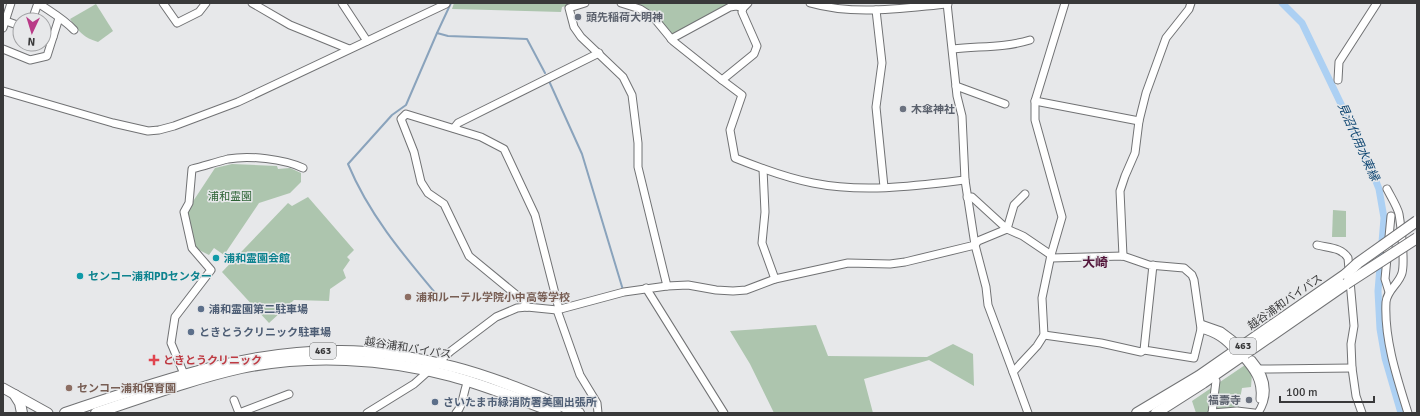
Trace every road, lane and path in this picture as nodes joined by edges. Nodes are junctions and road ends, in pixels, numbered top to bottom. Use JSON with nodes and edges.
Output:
{"nodes":[{"id":1,"x":11,"y":3,"type":"edge"},
{"id":2,"x":38,"y":3,"type":"edge"},
{"id":3,"x":163,"y":3,"type":"edge"},
{"id":4,"x":206,"y":3,"type":"edge"},
{"id":5,"x":252,"y":3,"type":"edge"},
{"id":6,"x":342,"y":3,"type":"edge"},
{"id":7,"x":585,"y":3,"type":"edge"},
{"id":8,"x":621,"y":3,"type":"edge"},
{"id":9,"x":810,"y":3,"type":"edge"},
{"id":10,"x":855,"y":3,"type":"edge"},
{"id":11,"x":1066,"y":3,"type":"edge"},
{"id":12,"x":1191,"y":3,"type":"edge"},
{"id":13,"x":1378,"y":3,"type":"edge"},
{"id":14,"x":446,"y":4,"type":"edge"},
{"id":15,"x":947,"y":4,"type":"edge"},
{"id":16,"x":746,"y":6,"type":"edge"},
{"id":17,"x":876,"y":10,"type":"junction"},
{"id":18,"x":856,"y":11,"type":"junction"},
{"id":19,"x":59,"y":18,"type":"junction"},
{"id":20,"x":4,"y":23,"type":"edge"},
{"id":21,"x":74,"y":30,"type":"dead end"},
{"id":22,"x":53,"y":36,"type":"joint"},
{"id":23,"x":671,"y":39,"type":"junction"},
{"id":24,"x":1030,"y":40,"type":"dead end"},
{"id":25,"x":367,"y":41,"type":"junction"},
{"id":26,"x":3,"y":49,"type":"edge"},
{"id":27,"x":349,"y":49,"type":"junction"},
{"id":28,"x":953,"y":49,"type":"junction"},
{"id":29,"x":599,"y":53,"type":"junction"},
{"id":30,"x":722,"y":80,"type":"junction"},
{"id":31,"x":1338,"y":80,"type":"dead end"},
{"id":32,"x":956,"y":86,"type":"junction"},
{"id":33,"x":3,"y":91,"type":"edge"},
{"id":34,"x":1035,"y":101,"type":"junction"},
{"id":35,"x":1005,"y":104,"type":"dead end"},
{"id":36,"x":1139,"y":121,"type":"junction"},
{"id":37,"x":454,"y":128,"type":"junction"},
{"id":38,"x":304,"y":168,"type":"dead end"},
{"id":39,"x":763,"y":169,"type":"junction"},
{"id":40,"x":965,"y":180,"type":"junction"},
{"id":41,"x":884,"y":187,"type":"junction"},
{"id":42,"x":1388,"y":189,"type":"dead end"},
{"id":43,"x":1025,"y":194,"type":"dead end"},
{"id":44,"x":967,"y":197,"type":"junction"},
{"id":45,"x":1391,"y":216,"type":"dead end"},
{"id":46,"x":1417,"y":221,"type":"edge"},
{"id":47,"x":1007,"y":228,"type":"junction"},
{"id":48,"x":1417,"y":238,"type":"edge"},
{"id":49,"x":1389,"y":240,"type":"junction"},
{"id":50,"x":975,"y":245,"type":"junction"},
{"id":51,"x":1316,"y":245,"type":"dead end"},
{"id":52,"x":1051,"y":256,"type":"junction"},
{"id":53,"x":1123,"y":256,"type":"junction"},
{"id":54,"x":1153,"y":265,"type":"junction"},
{"id":55,"x":1347,"y":278,"type":"junction"},
{"id":56,"x":775,"y":279,"type":"junction"},
{"id":57,"x":667,"y":286,"type":"junction"},
{"id":58,"x":646,"y":288,"type":"junction"},
{"id":59,"x":1389,"y":292,"type":"junction"},
{"id":60,"x":527,"y":307,"type":"junction"},
{"id":61,"x":558,"y":310,"type":"junction"},
{"id":62,"x":1201,"y":327,"type":"junction"},
{"id":63,"x":1044,"y":335,"type":"junction"},
{"id":64,"x":1233,"y":340,"type":"dead end"},
{"id":65,"x":1144,"y":350,"type":"junction"},
{"id":66,"x":1238,"y":354,"type":"junction"},
{"id":67,"x":1252,"y":360,"type":"dead end"},
{"id":68,"x":438,"y":364,"type":"junction"},
{"id":69,"x":1352,"y":368,"type":"junction"},
{"id":70,"x":1261,"y":369,"type":"junction"},
{"id":71,"x":429,"y":371,"type":"junction"},
{"id":72,"x":1013,"y":372,"type":"junction"},
{"id":73,"x":184,"y":374,"type":"junction"},
{"id":74,"x":468,"y":381,"type":"junction"},
{"id":75,"x":1216,"y":381,"type":"dead end"},
{"id":76,"x":3,"y":388,"type":"edge"},
{"id":77,"x":288,"y":394,"type":"dead end"},
{"id":78,"x":15,"y":395,"type":"junction"},
{"id":79,"x":234,"y":400,"type":"dead end"},
{"id":80,"x":1262,"y":406,"type":"junction"},
{"id":81,"x":22,"y":413,"type":"edge"},
{"id":82,"x":48,"y":413,"type":"edge"},
{"id":83,"x":65,"y":413,"type":"edge"},
{"id":84,"x":96,"y":413,"type":"edge"},
{"id":85,"x":239,"y":413,"type":"edge"},
{"id":86,"x":367,"y":413,"type":"edge"},
{"id":87,"x":456,"y":413,"type":"edge"},
{"id":88,"x":556,"y":413,"type":"edge"},
{"id":89,"x":580,"y":413,"type":"edge"},
{"id":90,"x":598,"y":413,"type":"edge"},
{"id":91,"x":724,"y":413,"type":"edge"},
{"id":92,"x":1028,"y":413,"type":"edge"},
{"id":93,"x":1137,"y":413,"type":"edge"},
{"id":94,"x":1156,"y":413,"type":"edge"},
{"id":95,"x":1212,"y":413,"type":"edge"},
{"id":96,"x":1254,"y":413,"type":"edge"},
{"id":97,"x":1258,"y":413,"type":"edge"},
{"id":98,"x":1362,"y":413,"type":"edge"},
{"id":99,"x":1408,"y":413,"type":"edge"}],
"edges":[{"from":1,"to":20,"type":"street"},
{"from":2,"to":19,"type":"street"},
{"from":3,"to":4,"type":"street"},
{"from":5,"to":27,"type":"street"},
{"from":6,"to":25,"type":"street"},
{"from":7,"to":29,"type":"street"},
{"from":8,"to":23,"type":"street"},
{"from":9,"to":18,"type":"street"},
{"from":10,"to":18,"type":"street"},
{"from":11,"to":34,"type":"street"},
{"from":12,"to":36,"type":"street"},
{"from":13,"to":31,"type":"street"},
{"from":14,"to":25,"type":"street"},
{"from":15,"to":17,"type":"street"},
{"from":15,"to":28,"type":"street"},
{"from":16,"to":23,"type":"street"},
{"from":16,"to":30,"type":"street"},
{"from":17,"to":18,"type":"street"},
{"from":17,"to":41,"type":"street"},
{"from":19,"to":21,"type":"street"},
{"from":19,"to":22,"type":"street"},
{"from":22,"to":26,"type":"street"},
{"from":23,"to":30,"type":"street"},
{"from":24,"to":28,"type":"street"},
{"from":25,"to":27,"type":"street"},
{"from":27,"to":33,"type":"street"},
{"from":28,"to":32,"type":"street"},
{"from":29,"to":37,"type":"street"},
{"from":29,"to":57,"type":"street"},
{"from":30,"to":39,"type":"street"},
{"from":32,"to":35,"type":"street"},
{"from":32,"to":40,"type":"street"},
{"from":34,"to":36,"type":"street"},
{"from":34,"to":52,"type":"street"},
{"from":36,"to":53,"type":"street"},
{"from":37,"to":60,"type":"street"},
{"from":37,"to":61,"type":"street"},
{"from":38,"to":73,"type":"street"},
{"from":39,"to":41,"type":"street"},
{"from":39,"to":56,"type":"street"},
{"from":40,"to":41,"type":"street"},
{"from":40,"to":44,"type":"street"},
{"from":42,"to":59,"type":"street"},
{"from":43,"to":47,"type":"street"},
{"from":44,"to":47,"type":"street"},
{"from":44,"to":50,"type":"street"},
{"from":45,"to":49,"type":"street"},
{"from":46,"to":55,"type":"highway","number":"463","bridge":true},
{"from":47,"to":50,"type":"street"},
{"from":47,"to":52,"type":"street"},
{"from":48,"to":55,"type":"highway","number":"463","bridge":true},
{"from":49,"to":55,"type":"street"},
{"from":49,"to":59,"type":"street"},
{"from":50,"to":56,"type":"street"},
{"from":50,"to":72,"type":"street"},
{"from":51,"to":55,"type":"street"},
{"from":52,"to":53,"type":"street"},
{"from":52,"to":63,"type":"street"},
{"from":53,"to":54,"type":"street"},
{"from":54,"to":62,"type":"street"},
{"from":54,"to":65,"type":"street"},
{"from":55,"to":66,"type":"highway","name":"越谷浦和バイパス","number":"463"},
{"from":55,"to":69,"type":"street"},
{"from":56,"to":57,"type":"street"},
{"from":57,"to":58,"type":"street"},
{"from":58,"to":61,"type":"street"},
{"from":58,"to":91,"type":"street"},
{"from":59,"to":99,"type":"street"},
{"from":60,"to":61,"type":"street"},
{"from":60,"to":68,"type":"street"},
{"from":61,"to":90,"type":"street"},
{"from":62,"to":64,"type":"street"},
{"from":62,"to":65,"type":"street"},
{"from":62,"to":66,"type":"street"},
{"from":63,"to":65,"type":"street"},
{"from":63,"to":72,"type":"street"},
{"from":66,"to":80,"type":"street"},
{"from":66,"to":93,"type":"highway","name":"越谷浦和バイパス","number":"463"},
{"from":66,"to":94,"type":"highway","name":"越谷浦和バイパス","number":"463"},
{"from":67,"to":70,"type":"street"},
{"from":68,"to":71,"type":"street"},
{"from":68,"to":73,"type":"highway","name":"越谷浦和バイパス","number":"463"},
{"from":68,"to":89,"type":"highway","name":"越谷浦和バイパス","number":"463"},
{"from":69,"to":70,"type":"street"},
{"from":69,"to":98,"type":"street"},
{"from":70,"to":80,"type":"street"},
{"from":71,"to":74,"type":"highway","name":"越谷浦和バイパス","number":"463"},
{"from":71,"to":84,"type":"highway","name":"越谷浦和バイパス","number":"463"},
{"from":71,"to":86,"type":"street"},
{"from":72,"to":92,"type":"street"},
{"from":73,"to":83,"type":"highway","name":"越谷浦和バイパス","number":"463"},
{"from":74,"to":87,"type":"street"},
{"from":74,"to":88,"type":"highway","name":"越谷浦和バイパス","number":"463"},
{"from":75,"to":95,"type":"street"},
{"from":76,"to":78,"type":"main road"},
{"from":77,"to":85,"type":"street"},
{"from":78,"to":81,"type":"highway"},
{"from":78,"to":82,"type":"main road"},
{"from":79,"to":85,"type":"street"},
{"from":80,"to":97,"type":"street"},
{"from":95,"to":96,"type":"street"}]}
